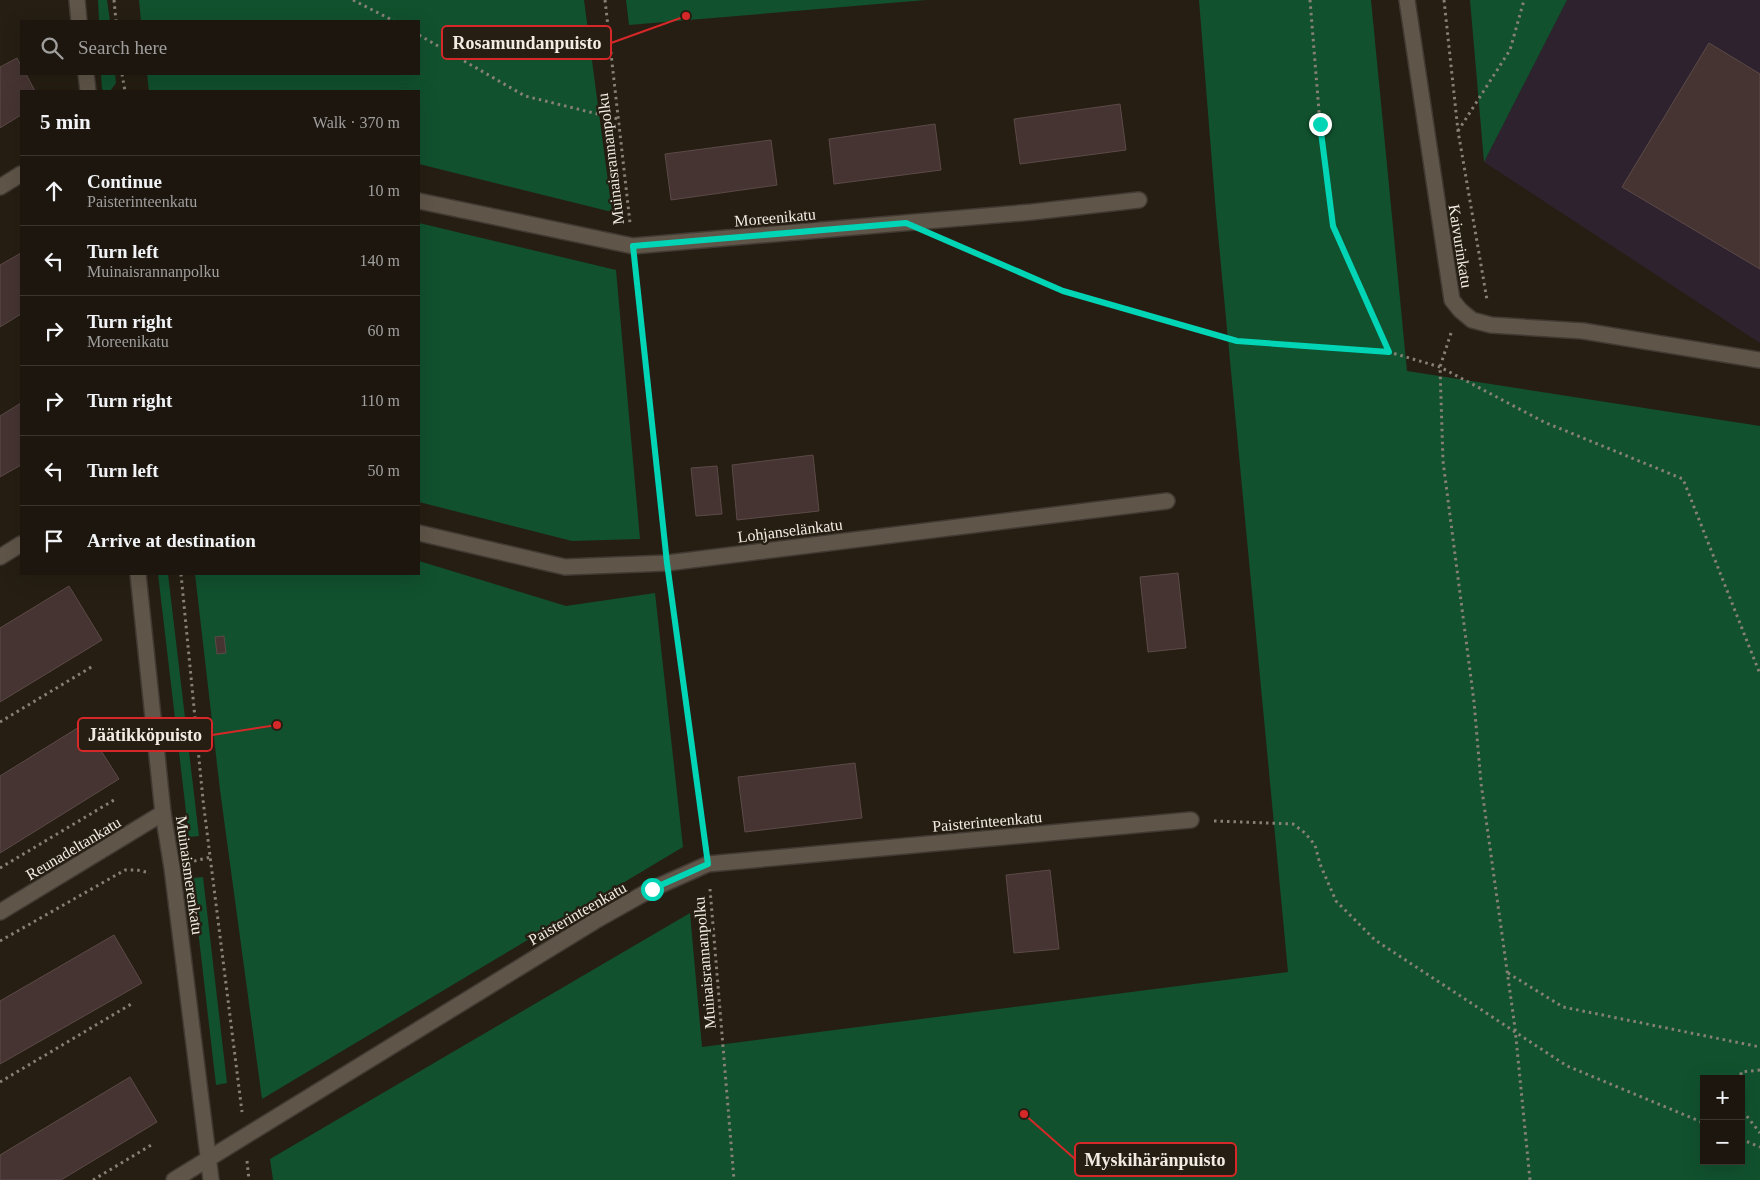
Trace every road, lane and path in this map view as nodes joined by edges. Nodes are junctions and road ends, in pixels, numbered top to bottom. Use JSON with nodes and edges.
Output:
{"nodes":[{"id":1,"x":76,"y":0,"type":"edge"},
{"id":2,"x":114,"y":0,"type":"edge"},
{"id":3,"x":354,"y":0,"type":"edge"},
{"id":4,"x":605,"y":0,"type":"edge"},
{"id":5,"x":1310,"y":0,"type":"edge"},
{"id":6,"x":1406,"y":0,"type":"edge"},
{"id":7,"x":1444,"y":0,"type":"edge"},
{"id":8,"x":1524,"y":0,"type":"edge"},
{"id":9,"x":79,"y":20,"type":"edge"},
{"id":10,"x":116,"y":20,"type":"edge"},
{"id":11,"x":392,"y":20,"type":"edge"},
{"id":12,"x":420,"y":36,"type":"edge"},
{"id":13,"x":86,"y":75,"type":"edge"},
{"id":14,"x":122,"y":75,"type":"edge"},
{"id":15,"x":88,"y":90,"type":"edge"},
{"id":16,"x":125,"y":90,"type":"edge"},
{"id":17,"x":618,"y":119,"type":"junction"},
{"id":18,"x":1458,"y":131,"type":"junction"},
{"id":19,"x":20,"y":175,"type":"edge"},
{"id":20,"x":0,"y":186,"type":"edge"},
{"id":21,"x":1139,"y":200,"type":"dead end"},
{"id":22,"x":420,"y":201,"type":"edge"},
{"id":23,"x":950,"y":242,"type":"dead end"},
{"id":24,"x":633,"y":246,"type":"junction"},
{"id":25,"x":1460,"y":310,"type":"junction"},
{"id":26,"x":1491,"y":325,"type":"junction"},
{"id":27,"x":1389,"y":352,"type":"junction"},
{"id":28,"x":1760,"y":360,"type":"edge"},
{"id":29,"x":1440,"y":367,"type":"junction"},
{"id":30,"x":1167,"y":501,"type":"dead end"},
{"id":31,"x":420,"y":533,"type":"edge"},
{"id":32,"x":20,"y":545,"type":"edge"},
{"id":33,"x":0,"y":557,"type":"edge"},
{"id":34,"x":667,"y":563,"type":"junction"},
{"id":35,"x":138,"y":575,"type":"edge"},
{"id":36,"x":181,"y":575,"type":"edge"},
{"id":37,"x":93,"y":666,"type":"dead end"},
{"id":38,"x":1760,"y":674,"type":"edge"},
{"id":39,"x":0,"y":722,"type":"edge"},
{"id":40,"x":114,"y":800,"type":"dead end"},
{"id":41,"x":163,"y":813,"type":"junction"},
{"id":42,"x":1191,"y":820,"type":"joint"},
{"id":43,"x":211,"y":857,"type":"junction"},
{"id":44,"x":708,"y":864,"type":"junction"},
{"id":45,"x":0,"y":868,"type":"edge"},
{"id":46,"x":172,"y":868,"type":"junction"},
{"id":47,"x":0,"y":912,"type":"edge"},
{"id":48,"x":0,"y":941,"type":"edge"},
{"id":49,"x":1508,"y":973,"type":"junction"},
{"id":50,"x":133,"y":1003,"type":"dead end"},
{"id":51,"x":1516,"y":1033,"type":"junction"},
{"id":52,"x":1760,"y":1047,"type":"edge"},
{"id":53,"x":1760,"y":1070,"type":"edge"},
{"id":54,"x":0,"y":1082,"type":"edge"},
{"id":55,"x":1700,"y":1122,"type":"edge"},
{"id":56,"x":1760,"y":1133,"type":"edge"},
{"id":57,"x":244,"y":1135,"type":"junction"},
{"id":58,"x":1745,"y":1141,"type":"edge"},
{"id":59,"x":153,"y":1144,"type":"dead end"},
{"id":60,"x":1760,"y":1147,"type":"edge"},
{"id":61,"x":208,"y":1160,"type":"junction"},
{"id":62,"x":93,"y":1180,"type":"edge"},
{"id":63,"x":174,"y":1180,"type":"edge"},
{"id":64,"x":211,"y":1180,"type":"edge"},
{"id":65,"x":249,"y":1180,"type":"edge"},
{"id":66,"x":734,"y":1180,"type":"edge"},
{"id":67,"x":1530,"y":1180,"type":"edge"}],
"edges":[{"from":1,"to":9,"type":"street"},
{"from":2,"to":10,"type":"path"},
{"from":3,"to":11,"type":"path"},
{"from":4,"to":17,"type":"path","name":"Muinaisrannanpolku"},
{"from":5,"to":27,"type":"path"},
{"from":6,"to":25,"type":"street","name":"Kaivurinkatu"},
{"from":7,"to":18,"type":"path"},
{"from":8,"to":18,"type":"path"},
{"from":12,"to":17,"type":"path"},
{"from":13,"to":15,"type":"street"},
{"from":14,"to":16,"type":"path"},
{"from":17,"to":24,"type":"path","name":"Muinaisrannanpolku"},
{"from":18,"to":26,"type":"path"},
{"from":19,"to":20,"type":"street"},
{"from":21,"to":24,"type":"street","name":"Moreenikatu"},
{"from":22,"to":24,"type":"street","name":"Moreenikatu"},
{"from":23,"to":27,"type":"path"},
{"from":24,"to":34,"type":"path","name":"Muinaisrannanpolku"},
{"from":25,"to":26,"type":"street","name":"Kaivurinkatu"},
{"from":25,"to":29,"type":"path"},
{"from":26,"to":28,"type":"street","name":"Kaivurinkatu"},
{"from":27,"to":29,"type":"path"},
{"from":29,"to":38,"type":"path"},
{"from":29,"to":49,"type":"path"},
{"from":30,"to":34,"type":"street","name":"Lohjanselänkatu"},
{"from":31,"to":34,"type":"street","name":"Lohjanselänkatu"},
{"from":32,"to":33,"type":"street"},
{"from":34,"to":44,"type":"path","name":"Muinaisrannanpolku"},
{"from":35,"to":41,"type":"street","name":"Muinaismerenkatu"},
{"from":36,"to":43,"type":"path"},
{"from":37,"to":39,"type":"path"},
{"from":40,"to":45,"type":"path"},
{"from":41,"to":46,"type":"street","name":"Muinaismerenkatu"},
{"from":41,"to":47,"type":"street","name":"Reunadeltankatu"},
{"from":42,"to":44,"type":"street","name":"Paisterinteenkatu"},
{"from":42,"to":51,"type":"path"},
{"from":43,"to":46,"type":"path"},
{"from":43,"to":57,"type":"path"},
{"from":44,"to":57,"type":"street","name":"Paisterinteenkatu"},
{"from":44,"to":66,"type":"path","name":"Muinaisrannanpolku"},
{"from":46,"to":48,"type":"path"},
{"from":46,"to":61,"type":"street","name":"Muinaismerenkatu"},
{"from":49,"to":51,"type":"path"},
{"from":49,"to":52,"type":"path"},
{"from":50,"to":54,"type":"path"},
{"from":51,"to":55,"type":"path"},
{"from":51,"to":67,"type":"path"},
{"from":53,"to":56,"type":"path"},
{"from":57,"to":61,"type":"street","name":"Paisterinteenkatu"},
{"from":57,"to":65,"type":"path"},
{"from":58,"to":60,"type":"path"},
{"from":59,"to":62,"type":"path"},
{"from":61,"to":63,"type":"street","name":"Paisterinteenkatu"},
{"from":61,"to":64,"type":"street","name":"Muinaismerenkatu"}]}
